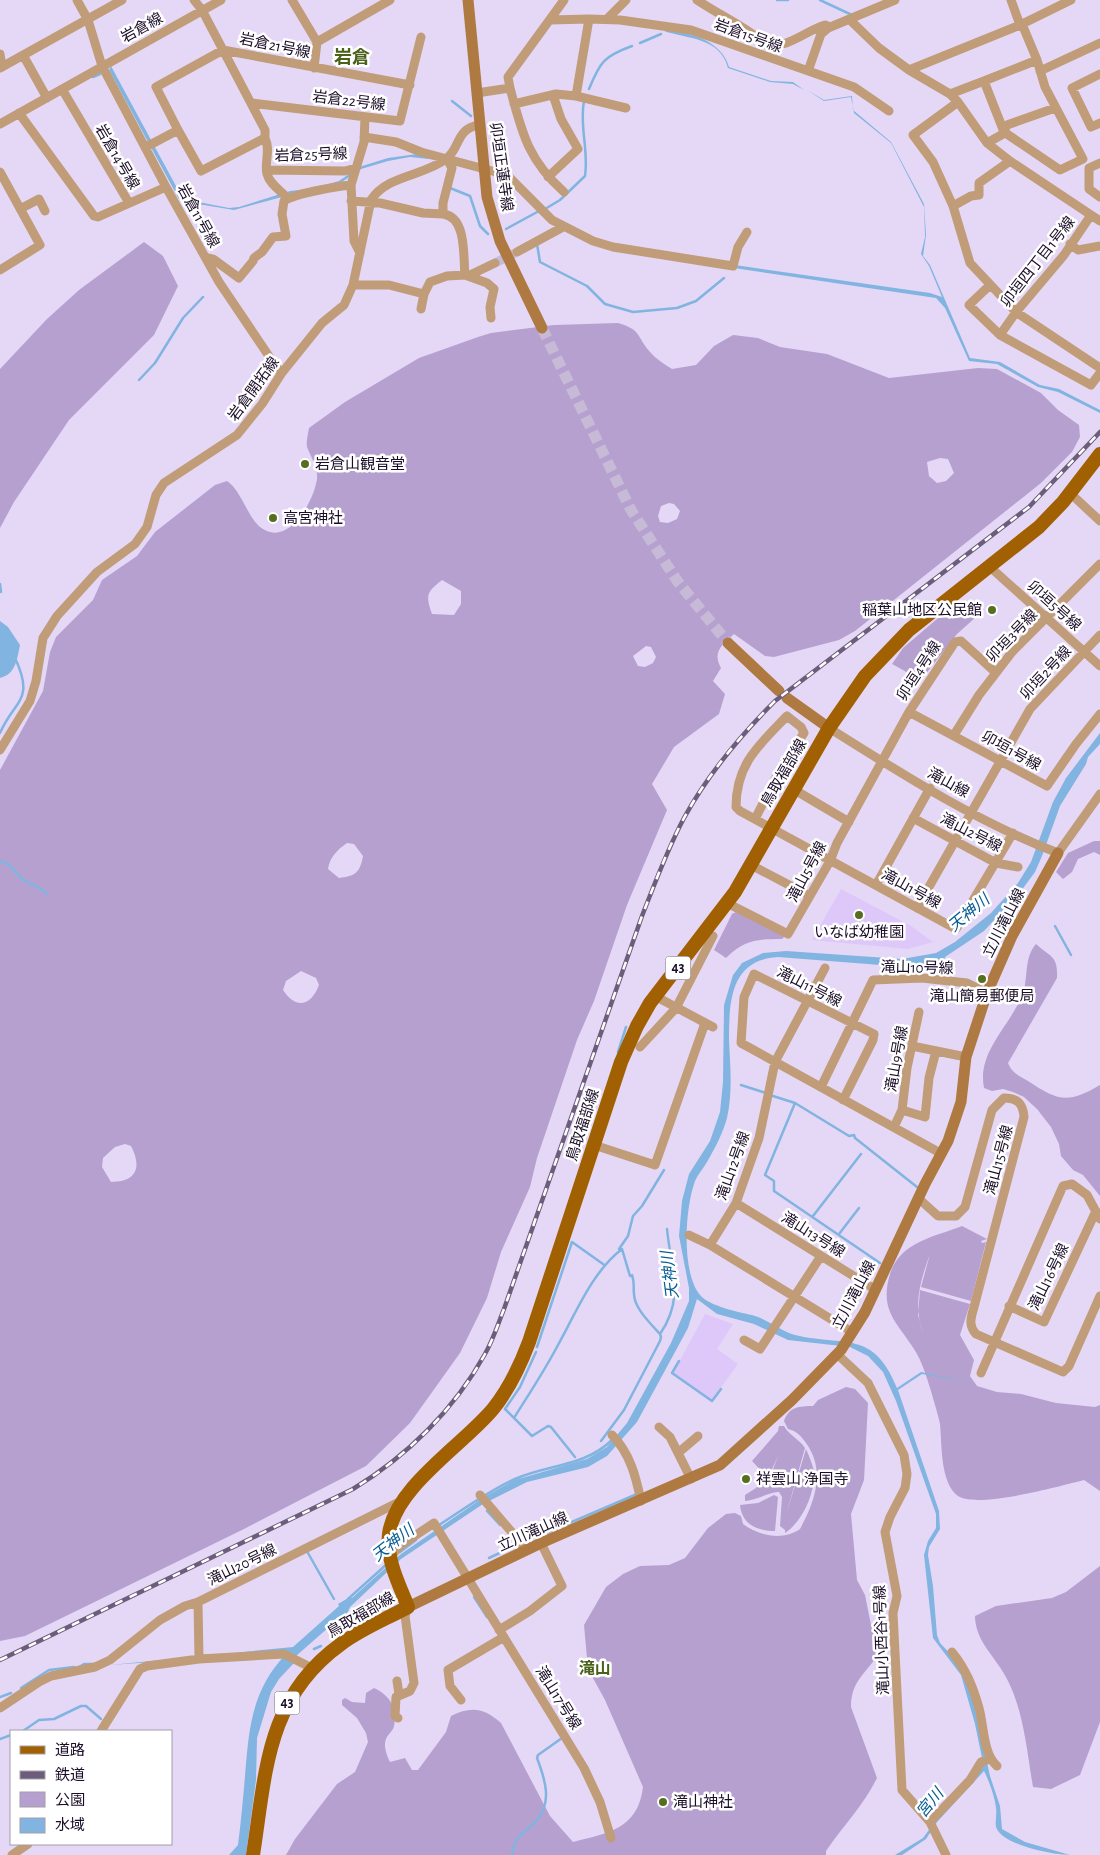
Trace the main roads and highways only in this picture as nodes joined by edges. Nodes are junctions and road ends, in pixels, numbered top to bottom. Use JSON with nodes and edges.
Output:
{"nodes":[{"id":1,"x":1100,"y":454,"type":"edge"},
{"id":2,"x":253,"y":1855,"type":"edge"}],
"edges":[{"from":1,"to":2,"type":"main road","name":"鳥取福部線","number":"43"}]}
